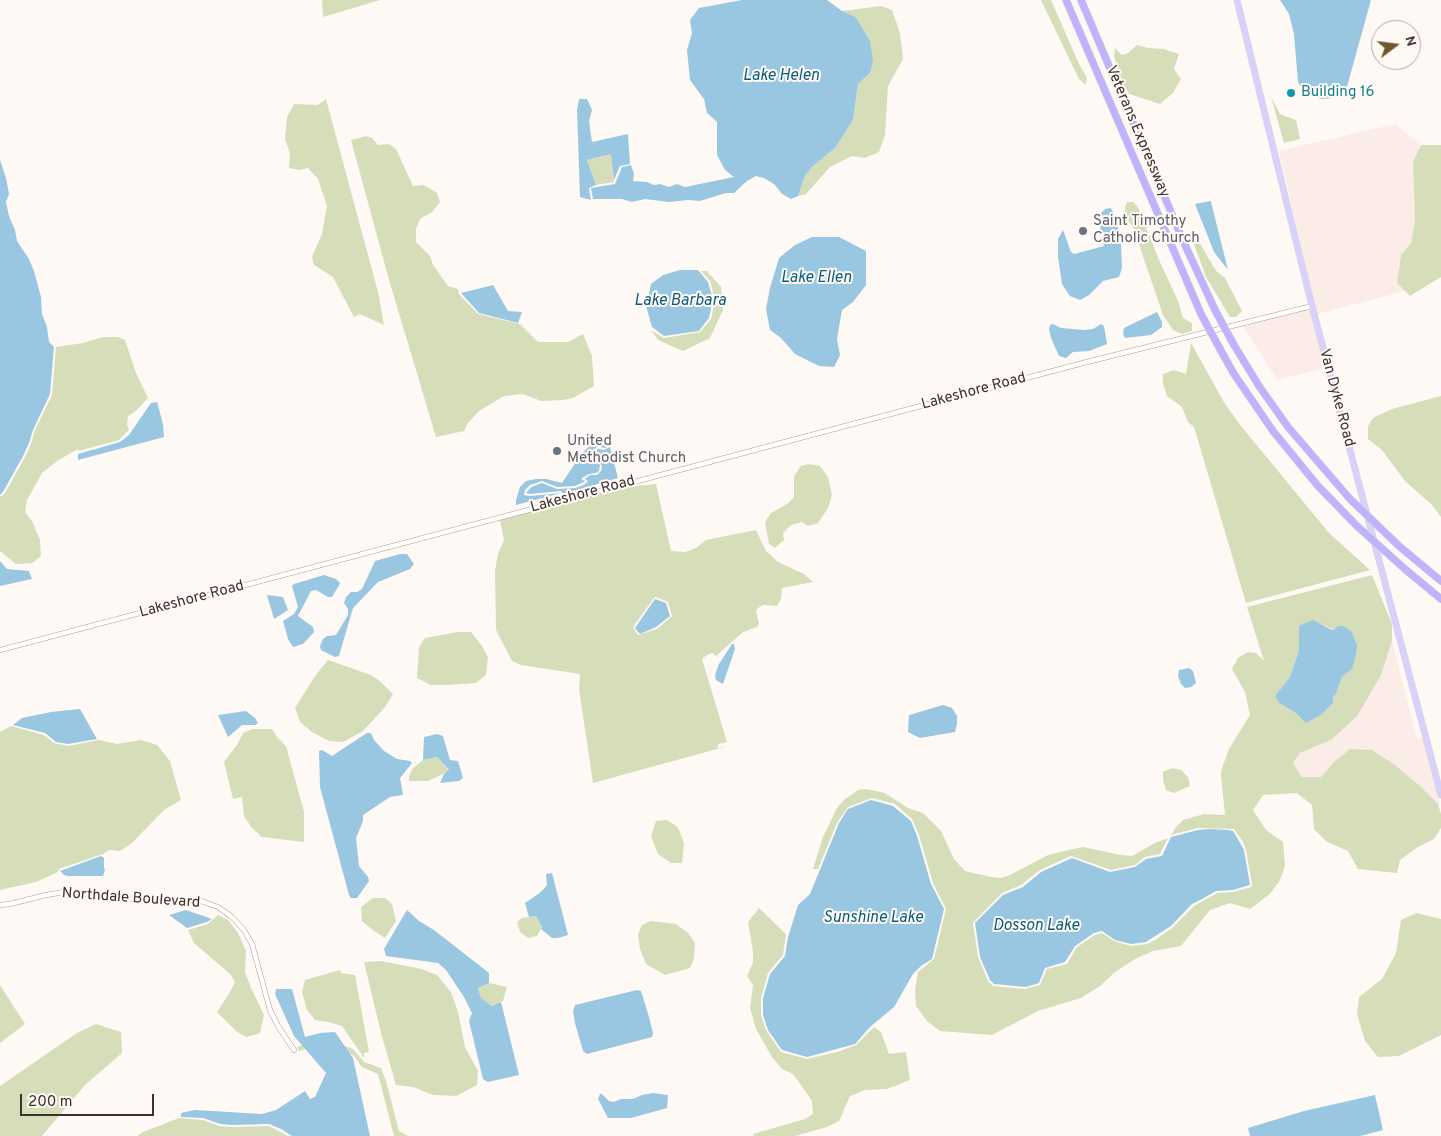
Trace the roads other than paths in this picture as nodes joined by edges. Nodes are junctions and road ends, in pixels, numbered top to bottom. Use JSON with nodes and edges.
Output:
{"nodes":[{"id":1,"x":1066,"y":0,"type":"edge"},
{"id":2,"x":1081,"y":0,"type":"edge"},
{"id":3,"x":1237,"y":0,"type":"edge"},
{"id":4,"x":1312,"y":306,"type":"junction"},
{"id":5,"x":1441,"y":580,"type":"edge"},
{"id":6,"x":1441,"y":599,"type":"edge"},
{"id":7,"x":0,"y":650,"type":"edge"},
{"id":8,"x":1441,"y":795,"type":"edge"},
{"id":9,"x":0,"y":904,"type":"edge"},
{"id":10,"x":294,"y":1050,"type":"dead end"}],
"edges":[{"from":1,"to":6,"type":"highway","name":"Veterans Expressway","bridge":true},
{"from":2,"to":5,"type":"highway","name":"Veterans Expressway","bridge":true},
{"from":3,"to":4,"type":"main road","name":"Van Dyke Road"},
{"from":4,"to":7,"type":"street","name":"Lakeshore Road"},
{"from":4,"to":8,"type":"main road","name":"Van Dyke Road"},
{"from":9,"to":10,"type":"street","name":"Northdale Boulevard"}]}
